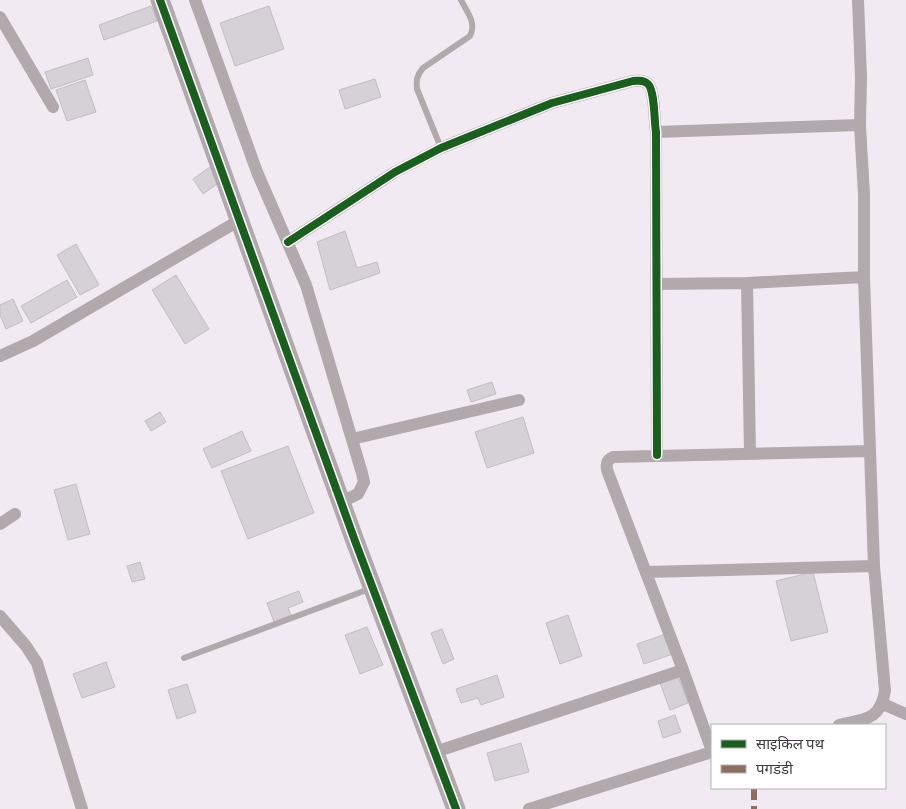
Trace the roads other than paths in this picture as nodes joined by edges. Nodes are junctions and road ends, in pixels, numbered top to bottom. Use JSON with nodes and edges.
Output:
{"nodes":[{"id":1,"x":160,"y":0,"type":"edge"},
{"id":2,"x":195,"y":0,"type":"edge"},
{"id":3,"x":461,"y":0,"type":"edge"},
{"id":4,"x":858,"y":0,"type":"edge"},
{"id":5,"x":0,"y":17,"type":"edge"},
{"id":6,"x":53,"y":108,"type":"dead end"},
{"id":7,"x":860,"y":125,"type":"junction"},
{"id":8,"x":656,"y":132,"type":"junction"},
{"id":9,"x":441,"y":148,"type":"junction"},
{"id":10,"x":240,"y":220,"type":"junction"},
{"id":11,"x":288,"y":242,"type":"junction"},
{"id":12,"x":864,"y":277,"type":"junction"},
{"id":13,"x":747,"y":283,"type":"junction"},
{"id":14,"x":657,"y":284,"type":"junction"},
{"id":15,"x":0,"y":356,"type":"edge"},
{"id":16,"x":519,"y":400,"type":"dead end"},
{"id":17,"x":352,"y":439,"type":"junction"},
{"id":18,"x":870,"y":450,"type":"junction"},
{"id":19,"x":750,"y":453,"type":"junction"},
{"id":20,"x":657,"y":455,"type":"junction"},
{"id":21,"x":342,"y":502,"type":"junction"},
{"id":22,"x":15,"y":514,"type":"dead end"},
{"id":23,"x":0,"y":524,"type":"edge"},
{"id":24,"x":874,"y":566,"type":"junction"},
{"id":25,"x":647,"y":572,"type":"junction"},
{"id":26,"x":373,"y":588,"type":"junction"},
{"id":27,"x":0,"y":616,"type":"edge"},
{"id":28,"x":184,"y":658,"type":"dead end"},
{"id":29,"x":683,"y":670,"type":"junction"},
{"id":30,"x":883,"y":704,"type":"junction"},
{"id":31,"x":906,"y":714,"type":"edge"},
{"id":32,"x":842,"y":724,"type":"edge"},
{"id":33,"x":711,"y":748,"type":"edge"},
{"id":34,"x":711,"y":751,"type":"edge"},
{"id":35,"x":435,"y":752,"type":"junction"},
{"id":36,"x":82,"y":809,"type":"edge"},
{"id":37,"x":456,"y":809,"type":"edge"},
{"id":38,"x":529,"y":809,"type":"edge"}],
"edges":[{"from":1,"to":10,"type":"street"},
{"from":2,"to":11,"type":"street"},
{"from":3,"to":9,"type":"lane"},
{"from":4,"to":7,"type":"street"},
{"from":5,"to":6,"type":"street"},
{"from":7,"to":8,"type":"street"},
{"from":7,"to":12,"type":"street"},
{"from":8,"to":9,"type":"street"},
{"from":8,"to":14,"type":"street"},
{"from":9,"to":11,"type":"street"},
{"from":10,"to":15,"type":"street"},
{"from":10,"to":21,"type":"street"},
{"from":11,"to":17,"type":"street"},
{"from":12,"to":13,"type":"street"},
{"from":12,"to":18,"type":"street"},
{"from":13,"to":14,"type":"street"},
{"from":13,"to":19,"type":"street"},
{"from":14,"to":20,"type":"street"},
{"from":16,"to":17,"type":"street"},
{"from":17,"to":21,"type":"street"},
{"from":18,"to":19,"type":"street"},
{"from":18,"to":24,"type":"street"},
{"from":19,"to":20,"type":"street"},
{"from":20,"to":25,"type":"street"},
{"from":21,"to":26,"type":"street"},
{"from":22,"to":23,"type":"street"},
{"from":24,"to":25,"type":"street"},
{"from":24,"to":30,"type":"street"},
{"from":25,"to":29,"type":"street"},
{"from":26,"to":28,"type":"lane"},
{"from":26,"to":35,"type":"street"},
{"from":27,"to":36,"type":"street"},
{"from":29,"to":33,"type":"street"},
{"from":29,"to":35,"type":"street"},
{"from":30,"to":31,"type":"street"},
{"from":30,"to":32,"type":"street"},
{"from":34,"to":38,"type":"street"},
{"from":35,"to":37,"type":"street"}]}
